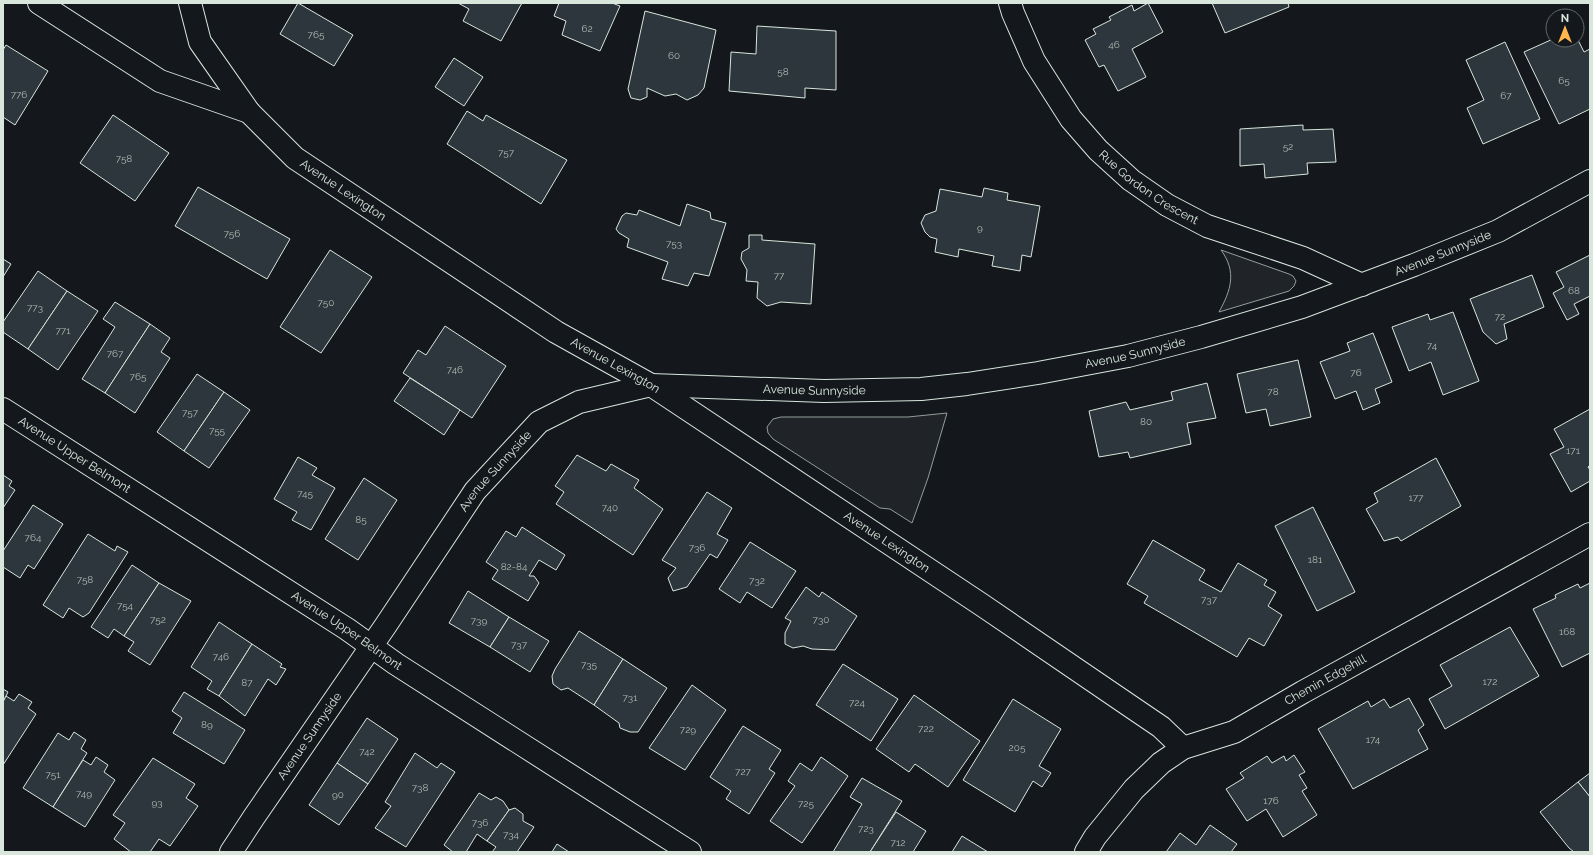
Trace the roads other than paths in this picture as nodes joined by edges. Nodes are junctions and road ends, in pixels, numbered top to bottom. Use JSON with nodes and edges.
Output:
{"nodes":[{"id":1,"x":39,"y":3,"type":"edge"},
{"id":2,"x":190,"y":3,"type":"edge"},
{"id":3,"x":1010,"y":3,"type":"edge"},
{"id":4,"x":249,"y":112,"type":"junction"},
{"id":5,"x":1590,"y":181,"type":"edge"},
{"id":6,"x":1362,"y":285,"type":"junction"},
{"id":7,"x":651,"y":385,"type":"junction"},
{"id":8,"x":3,"y":409,"type":"edge"},
{"id":9,"x":1590,"y":534,"type":"edge"},
{"id":10,"x":371,"y":646,"type":"junction"},
{"id":11,"x":1183,"y":748,"type":"junction"},
{"id":12,"x":231,"y":852,"type":"edge"},
{"id":13,"x":690,"y":852,"type":"edge"},
{"id":14,"x":1086,"y":852,"type":"edge"}],
"edges":[{"from":1,"to":4,"type":"street","name":"Avenue Lexington"},
{"from":2,"to":4,"type":"street"},
{"from":3,"to":6,"type":"street","name":"Rue Gordon Crescent"},
{"from":4,"to":7,"type":"street","name":"Avenue Lexington"},
{"from":5,"to":6,"type":"street","name":"Avenue Sunnyside"},
{"from":6,"to":7,"type":"street","name":"Avenue Sunnyside"},
{"from":7,"to":10,"type":"street","name":"Avenue Sunnyside"},
{"from":7,"to":11,"type":"street","name":"Avenue Lexington"},
{"from":8,"to":10,"type":"street","name":"Avenue Upper Belmont"},
{"from":9,"to":11,"type":"street","name":"Chemin Edgehill"},
{"from":10,"to":12,"type":"street","name":"Avenue Sunnyside"},
{"from":10,"to":13,"type":"street","name":"Avenue Upper Belmont"},
{"from":11,"to":14,"type":"street","name":"Chemin Edgehill"}]}
